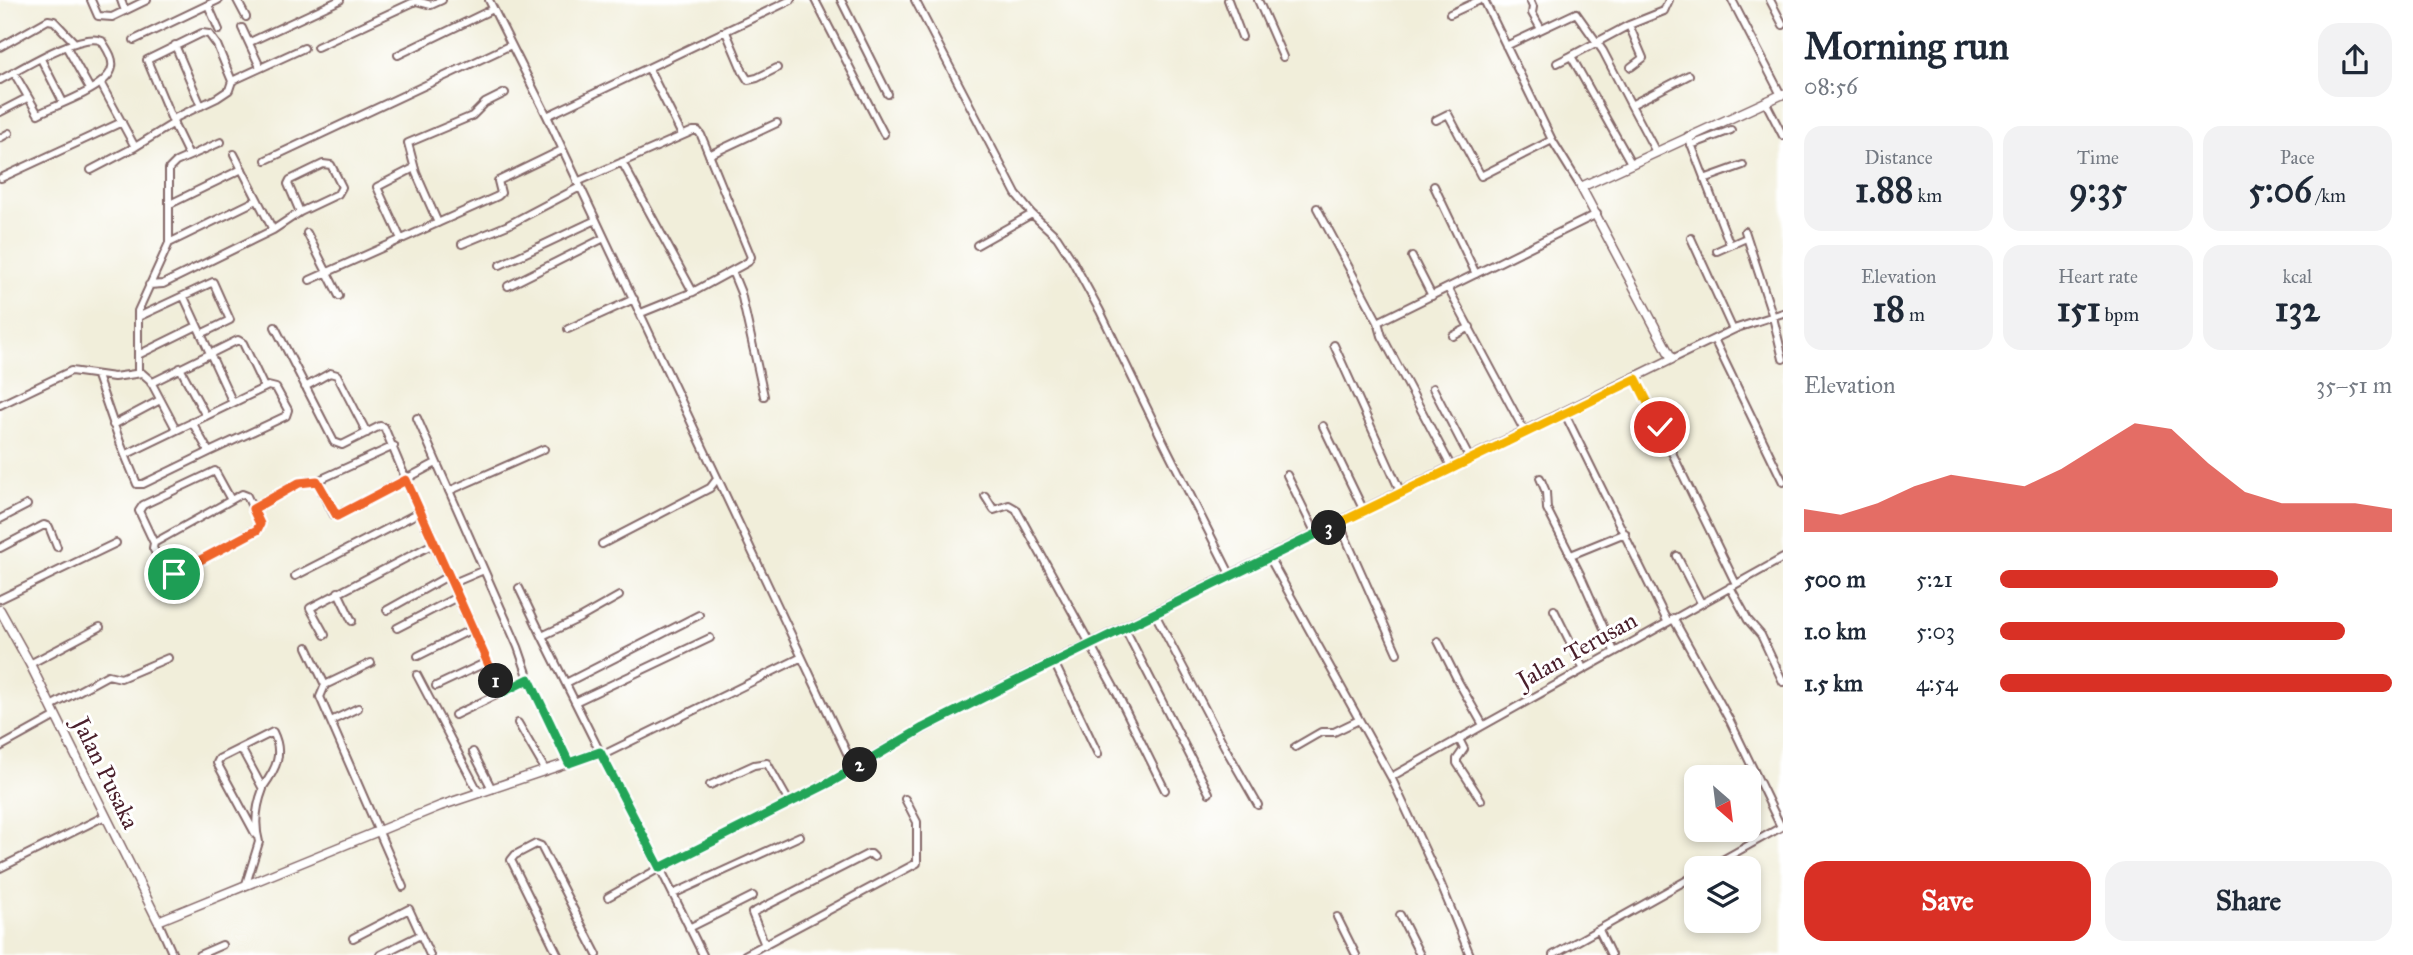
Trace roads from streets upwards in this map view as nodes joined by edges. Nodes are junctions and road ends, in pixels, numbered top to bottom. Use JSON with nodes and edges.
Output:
{"nodes":[{"id":1,"x":91,"y":0,"type":"edge"},
{"id":2,"x":121,"y":0,"type":"edge"},
{"id":3,"x":147,"y":0,"type":"edge"},
{"id":4,"x":218,"y":0,"type":"edge"},
{"id":5,"x":237,"y":0,"type":"edge"},
{"id":6,"x":340,"y":0,"type":"edge"},
{"id":7,"x":442,"y":0,"type":"edge"},
{"id":8,"x":489,"y":0,"type":"edge"},
{"id":9,"x":791,"y":0,"type":"edge"},
{"id":10,"x":814,"y":0,"type":"edge"},
{"id":11,"x":841,"y":0,"type":"edge"},
{"id":12,"x":915,"y":0,"type":"edge"},
{"id":13,"x":1228,"y":0,"type":"edge"},
{"id":14,"x":1258,"y":0,"type":"edge"},
{"id":15,"x":1482,"y":0,"type":"edge"},
{"id":16,"x":1530,"y":0,"type":"edge"},
{"id":17,"x":1669,"y":0,"type":"edge"},
{"id":18,"x":1732,"y":0,"type":"edge"},
{"id":19,"x":1770,"y":0,"type":"edge"},
{"id":20,"x":208,"y":5,"type":"junction"},
{"id":21,"x":493,"y":9,"type":"junction"},
{"id":22,"x":125,"y":11,"type":"junction"},
{"id":23,"x":1450,"y":13,"type":"dead end"},
{"id":24,"x":246,"y":17,"type":"dead end"},
{"id":25,"x":1629,"y":25,"type":"junction"},
{"id":26,"x":1783,"y":25,"type":"edge"},
{"id":27,"x":242,"y":28,"type":"dead end"},
{"id":28,"x":1541,"y":29,"type":"junction"},
{"id":29,"x":219,"y":30,"type":"dead end"},
{"id":30,"x":726,"y":32,"type":"junction"},
{"id":31,"x":1242,"y":37,"type":"dead end"},
{"id":32,"x":134,"y":40,"type":"dead end"},
{"id":33,"x":74,"y":42,"type":"junction"},
{"id":34,"x":250,"y":42,"type":"junction"},
{"id":35,"x":1597,"y":42,"type":"junction"},
{"id":36,"x":175,"y":45,"type":"junction"},
{"id":37,"x":511,"y":45,"type":"junction"},
{"id":38,"x":66,"y":46,"type":"junction"},
{"id":39,"x":1506,"y":46,"type":"junction"},
{"id":40,"x":0,"y":47,"type":"edge"},
{"id":41,"x":317,"y":47,"type":"dead end"},
{"id":42,"x":304,"y":48,"type":"dead end"},
{"id":43,"x":398,"y":55,"type":"dead end"},
{"id":44,"x":1570,"y":56,"type":"junction"},
{"id":45,"x":1283,"y":57,"type":"dead end"},
{"id":46,"x":41,"y":59,"type":"junction"},
{"id":47,"x":1557,"y":62,"type":"dead end"},
{"id":48,"x":260,"y":67,"type":"junction"},
{"id":49,"x":1631,"y":67,"type":"dead end"},
{"id":50,"x":777,"y":68,"type":"dead end"},
{"id":51,"x":649,"y":69,"type":"junction"},
{"id":52,"x":13,"y":73,"type":"junction"},
{"id":53,"x":1689,"y":75,"type":"dead end"},
{"id":54,"x":0,"y":80,"type":"edge"},
{"id":55,"x":232,"y":81,"type":"junction"},
{"id":56,"x":102,"y":84,"type":"junction"},
{"id":57,"x":90,"y":89,"type":"junction"},
{"id":58,"x":505,"y":93,"type":"dead end"},
{"id":59,"x":888,"y":94,"type":"dead end"},
{"id":60,"x":1782,"y":95,"type":"edge"},
{"id":61,"x":27,"y":98,"type":"junction"},
{"id":62,"x":63,"y":102,"type":"junction"},
{"id":63,"x":1766,"y":103,"type":"junction"},
{"id":64,"x":1631,"y":104,"type":"junction"},
{"id":65,"x":201,"y":106,"type":"junction"},
{"id":66,"x":0,"y":112,"type":"edge"},
{"id":67,"x":547,"y":116,"type":"junction"},
{"id":68,"x":1436,"y":120,"type":"dead end"},
{"id":69,"x":173,"y":121,"type":"junction"},
{"id":70,"x":122,"y":122,"type":"junction"},
{"id":71,"x":777,"y":124,"type":"dead end"},
{"id":72,"x":9,"y":133,"type":"dead end"},
{"id":73,"x":884,"y":134,"type":"dead end"},
{"id":74,"x":682,"y":135,"type":"junction"},
{"id":75,"x":1783,"y":136,"type":"edge"},
{"id":76,"x":0,"y":138,"type":"edge"},
{"id":77,"x":1552,"y":140,"type":"junction"},
{"id":78,"x":1689,"y":141,"type":"junction"},
{"id":79,"x":221,"y":142,"type":"dead end"},
{"id":80,"x":135,"y":147,"type":"junction"},
{"id":81,"x":562,"y":150,"type":"junction"},
{"id":82,"x":1656,"y":152,"type":"junction"},
{"id":83,"x":234,"y":154,"type":"dead end"},
{"id":84,"x":709,"y":155,"type":"junction"},
{"id":85,"x":189,"y":156,"type":"junction"},
{"id":86,"x":267,"y":160,"type":"dead end"},
{"id":87,"x":622,"y":162,"type":"junction"},
{"id":88,"x":1631,"y":163,"type":"junction"},
{"id":89,"x":1743,"y":165,"type":"dead end"},
{"id":90,"x":414,"y":168,"type":"junction"},
{"id":91,"x":242,"y":169,"type":"junction"},
{"id":92,"x":90,"y":170,"type":"dead end"},
{"id":93,"x":1,"y":178,"type":"edge"},
{"id":94,"x":1704,"y":179,"type":"junction"},
{"id":95,"x":578,"y":185,"type":"junction"},
{"id":96,"x":1434,"y":186,"type":"dead end"},
{"id":97,"x":1581,"y":187,"type":"junction"},
{"id":98,"x":257,"y":200,"type":"junction"},
{"id":99,"x":170,"y":204,"type":"junction"},
{"id":100,"x":1317,"y":208,"type":"dead end"},
{"id":101,"x":300,"y":212,"type":"junction"},
{"id":102,"x":1032,"y":214,"type":"junction"},
{"id":103,"x":1597,"y":215,"type":"junction"},
{"id":104,"x":596,"y":220,"type":"junction"},
{"id":105,"x":438,"y":223,"type":"junction"},
{"id":106,"x":273,"y":230,"type":"junction"},
{"id":107,"x":1745,"y":230,"type":"dead end"},
{"id":108,"x":307,"y":233,"type":"dead end"},
{"id":109,"x":604,"y":238,"type":"junction"},
{"id":110,"x":1691,"y":238,"type":"dead end"},
{"id":111,"x":401,"y":239,"type":"junction"},
{"id":112,"x":1744,"y":239,"type":"dead end"},
{"id":113,"x":169,"y":243,"type":"junction"},
{"id":114,"x":462,"y":244,"type":"dead end"},
{"id":115,"x":977,"y":245,"type":"dead end"},
{"id":116,"x":1730,"y":245,"type":"junction"},
{"id":117,"x":1717,"y":251,"type":"dead end"},
{"id":118,"x":1412,"y":257,"type":"dead end"},
{"id":119,"x":500,"y":265,"type":"dead end"},
{"id":120,"x":732,"y":271,"type":"junction"},
{"id":121,"x":327,"y":272,"type":"junction"},
{"id":122,"x":1476,"y":274,"type":"junction"},
{"id":123,"x":310,"y":280,"type":"dead end"},
{"id":124,"x":149,"y":285,"type":"junction"},
{"id":125,"x":508,"y":286,"type":"dead end"},
{"id":126,"x":1448,"y":288,"type":"junction"},
{"id":127,"x":693,"y":292,"type":"junction"},
{"id":128,"x":339,"y":296,"type":"dead end"},
{"id":129,"x":1432,"y":296,"type":"junction"},
{"id":130,"x":184,"y":297,"type":"junction"},
{"id":131,"x":634,"y":299,"type":"junction"},
{"id":132,"x":640,"y":313,"type":"junction"},
{"id":133,"x":1783,"y":313,"type":"edge"},
{"id":134,"x":138,"y":317,"type":"junction"},
{"id":135,"x":1773,"y":317,"type":"junction"},
{"id":136,"x":1378,"y":322,"type":"junction"},
{"id":137,"x":197,"y":326,"type":"junction"},
{"id":138,"x":275,"y":327,"type":"dead end"},
{"id":139,"x":1470,"y":327,"type":"junction"},
{"id":140,"x":568,"y":329,"type":"dead end"},
{"id":141,"x":1733,"y":330,"type":"junction"},
{"id":142,"x":201,"y":334,"type":"junction"},
{"id":143,"x":1453,"y":336,"type":"dead end"},
{"id":144,"x":1714,"y":339,"type":"junction"},
{"id":145,"x":1334,"y":345,"type":"dead end"},
{"id":146,"x":209,"y":353,"type":"junction"},
{"id":147,"x":138,"y":355,"type":"junction"},
{"id":148,"x":1672,"y":359,"type":"junction"},
{"id":149,"x":1783,"y":359,"type":"edge"},
{"id":150,"x":180,"y":368,"type":"junction"},
{"id":151,"x":138,"y":373,"type":"junction"},
{"id":152,"x":97,"y":376,"type":"junction"},
{"id":153,"x":1636,"y":379,"type":"junction"},
{"id":154,"x":151,"y":383,"type":"junction"},
{"id":155,"x":264,"y":387,"type":"junction"},
{"id":156,"x":305,"y":387,"type":"junction"},
{"id":157,"x":1433,"y":388,"type":"dead end"},
{"id":158,"x":764,"y":396,"type":"dead end"},
{"id":159,"x":160,"y":400,"type":"junction"},
{"id":160,"x":233,"y":403,"type":"junction"},
{"id":161,"x":0,"y":405,"type":"edge"},
{"id":162,"x":1564,"y":412,"type":"junction"},
{"id":163,"x":206,"y":416,"type":"junction"},
{"id":164,"x":417,"y":418,"type":"dead end"},
{"id":165,"x":192,"y":422,"type":"junction"},
{"id":166,"x":113,"y":425,"type":"junction"},
{"id":167,"x":1323,"y":426,"type":"dead end"},
{"id":168,"x":176,"y":429,"type":"junction"},
{"id":169,"x":1525,"y":432,"type":"junction"},
{"id":170,"x":367,"y":433,"type":"junction"},
{"id":171,"x":394,"y":446,"type":"junction"},
{"id":172,"x":544,"y":449,"type":"dead end"},
{"id":173,"x":209,"y":452,"type":"junction"},
{"id":174,"x":125,"y":455,"type":"junction"},
{"id":175,"x":1470,"y":459,"type":"junction"},
{"id":176,"x":436,"y":463,"type":"junction"},
{"id":177,"x":1452,"y":468,"type":"junction"},
{"id":178,"x":1287,"y":475,"type":"dead end"},
{"id":179,"x":1540,"y":478,"type":"dead end"},
{"id":180,"x":717,"y":479,"type":"junction"},
{"id":181,"x":406,"y":480,"type":"junction"},
{"id":182,"x":317,"y":481,"type":"junction"},
{"id":183,"x":1783,"y":482,"type":"edge"},
{"id":184,"x":449,"y":491,"type":"junction"},
{"id":185,"x":1401,"y":493,"type":"junction"},
{"id":186,"x":985,"y":496,"type":"dead end"},
{"id":187,"x":232,"y":500,"type":"junction"},
{"id":188,"x":27,"y":505,"type":"dead end"},
{"id":189,"x":253,"y":509,"type":"junction"},
{"id":190,"x":1364,"y":511,"type":"junction"},
{"id":191,"x":420,"y":512,"type":"junction"},
{"id":192,"x":0,"y":519,"type":"edge"},
{"id":193,"x":1339,"y":523,"type":"junction"},
{"id":194,"x":1625,"y":533,"type":"junction"},
{"id":195,"x":1316,"y":534,"type":"junction"},
{"id":196,"x":116,"y":542,"type":"dead end"},
{"id":197,"x":154,"y":543,"type":"junction"},
{"id":198,"x":433,"y":544,"type":"junction"},
{"id":199,"x":602,"y":544,"type":"dead end"},
{"id":200,"x":57,"y":547,"type":"dead end"},
{"id":201,"x":0,"y":548,"type":"edge"},
{"id":202,"x":1571,"y":555,"type":"junction"},
{"id":203,"x":1677,"y":556,"type":"dead end"},
{"id":204,"x":1269,"y":557,"type":"junction"},
{"id":205,"x":1783,"y":558,"type":"edge"},
{"id":206,"x":484,"y":570,"type":"junction"},
{"id":207,"x":1230,"y":574,"type":"junction"},
{"id":208,"x":295,"y":576,"type":"dead end"},
{"id":209,"x":448,"y":576,"type":"junction"},
{"id":210,"x":451,"y":584,"type":"junction"},
{"id":211,"x":1733,"y":586,"type":"junction"},
{"id":212,"x":519,"y":588,"type":"dead end"},
{"id":213,"x":338,"y":592,"type":"junction"},
{"id":214,"x":619,"y":596,"type":"dead end"},
{"id":215,"x":457,"y":597,"type":"junction"},
{"id":216,"x":0,"y":600,"type":"edge"},
{"id":217,"x":1701,"y":603,"type":"junction"},
{"id":218,"x":387,"y":610,"type":"dead end"},
{"id":219,"x":1553,"y":610,"type":"dead end"},
{"id":220,"x":1154,"y":612,"type":"junction"},
{"id":221,"x":1,"y":614,"type":"edge"},
{"id":222,"x":699,"y":615,"type":"dead end"},
{"id":223,"x":1670,"y":620,"type":"junction"},
{"id":224,"x":352,"y":621,"type":"dead end"},
{"id":225,"x":100,"y":627,"type":"dead end"},
{"id":226,"x":1124,"y":627,"type":"junction"},
{"id":227,"x":397,"y":628,"type":"dead end"},
{"id":228,"x":472,"y":628,"type":"junction"},
{"id":229,"x":325,"y":635,"type":"dead end"},
{"id":230,"x":542,"y":636,"type":"junction"},
{"id":231,"x":710,"y":638,"type":"dead end"},
{"id":232,"x":1438,"y":641,"type":"dead end"},
{"id":233,"x":1090,"y":644,"type":"junction"},
{"id":234,"x":307,"y":647,"type":"dead end"},
{"id":235,"x":1614,"y":651,"type":"junction"},
{"id":236,"x":1397,"y":653,"type":"dead end"},
{"id":237,"x":418,"y":656,"type":"dead end"},
{"id":238,"x":168,"y":658,"type":"dead end"},
{"id":239,"x":800,"y":658,"type":"junction"},
{"id":240,"x":487,"y":662,"type":"junction"},
{"id":241,"x":1054,"y":662,"type":"junction"},
{"id":242,"x":371,"y":663,"type":"dead end"},
{"id":243,"x":30,"y":664,"type":"junction"},
{"id":244,"x":1583,"y":668,"type":"junction"},
{"id":245,"x":416,"y":675,"type":"dead end"},
{"id":246,"x":529,"y":679,"type":"junction"},
{"id":247,"x":1783,"y":682,"type":"edge"},
{"id":248,"x":566,"y":683,"type":"junction"},
{"id":249,"x":325,"y":685,"type":"junction"},
{"id":250,"x":436,"y":685,"type":"dead end"},
{"id":251,"x":501,"y":693,"type":"junction"},
{"id":252,"x":575,"y":702,"type":"junction"},
{"id":253,"x":51,"y":706,"type":"junction"},
{"id":254,"x":358,"y":708,"type":"dead end"},
{"id":255,"x":56,"y":716,"type":"junction"},
{"id":256,"x":455,"y":716,"type":"dead end"},
{"id":257,"x":1359,"y":720,"type":"junction"},
{"id":258,"x":331,"y":721,"type":"junction"},
{"id":259,"x":518,"y":723,"type":"dead end"},
{"id":260,"x":1483,"y":725,"type":"junction"},
{"id":261,"x":1459,"y":739,"type":"junction"},
{"id":262,"x":0,"y":747,"type":"edge"},
{"id":263,"x":1295,"y":747,"type":"dead end"},
{"id":264,"x":242,"y":748,"type":"junction"},
{"id":265,"x":473,"y":752,"type":"dead end"},
{"id":266,"x":600,"y":754,"type":"junction"},
{"id":267,"x":1098,"y":754,"type":"dead end"},
{"id":268,"x":569,"y":763,"type":"junction"},
{"id":269,"x":854,"y":768,"type":"junction"},
{"id":270,"x":545,"y":771,"type":"junction"},
{"id":271,"x":1391,"y":777,"type":"junction"},
{"id":272,"x":710,"y":785,"type":"dead end"},
{"id":273,"x":262,"y":787,"type":"junction"},
{"id":274,"x":492,"y":789,"type":"junction"},
{"id":275,"x":1165,"y":790,"type":"dead end"},
{"id":276,"x":478,"y":793,"type":"junction"},
{"id":277,"x":1209,"y":793,"type":"dead end"},
{"id":278,"x":905,"y":799,"type":"dead end"},
{"id":279,"x":1481,"y":800,"type":"dead end"},
{"id":280,"x":789,"y":802,"type":"junction"},
{"id":281,"x":1258,"y":805,"type":"dead end"},
{"id":282,"x":105,"y":816,"type":"junction"},
{"id":283,"x":1782,"y":827,"type":"edge"},
{"id":284,"x":379,"y":831,"type":"junction"},
{"id":285,"x":256,"y":835,"type":"junction"},
{"id":286,"x":800,"y":836,"type":"dead end"},
{"id":287,"x":1730,"y":856,"type":"edge"},
{"id":288,"x":874,"y":857,"type":"dead end"},
{"id":289,"x":0,"y":868,"type":"edge"},
{"id":290,"x":660,"y":868,"type":"junction"},
{"id":291,"x":1684,"y":882,"type":"edge"},
{"id":292,"x":250,"y":883,"type":"junction"},
{"id":293,"x":403,"y":887,"type":"dead end"},
{"id":294,"x":673,"y":894,"type":"junction"},
{"id":295,"x":753,"y":896,"type":"dead end"},
{"id":296,"x":608,"y":897,"type":"dead end"},
{"id":297,"x":1400,"y":915,"type":"dead end"},
{"id":298,"x":1337,"y":918,"type":"dead end"},
{"id":299,"x":158,"y":921,"type":"junction"},
{"id":300,"x":689,"y":928,"type":"junction"},
{"id":301,"x":1599,"y":930,"type":"junction"},
{"id":302,"x":420,"y":935,"type":"junction"},
{"id":303,"x":353,"y":938,"type":"dead end"},
{"id":304,"x":222,"y":945,"type":"dead end"},
{"id":305,"x":765,"y":945,"type":"junction"},
{"id":306,"x":173,"y":955,"type":"edge"},
{"id":307,"x":199,"y":955,"type":"edge"},
{"id":308,"x":380,"y":955,"type":"edge"},
{"id":309,"x":430,"y":955,"type":"edge"},
{"id":310,"x":558,"y":955,"type":"edge"},
{"id":311,"x":597,"y":955,"type":"edge"},
{"id":312,"x":703,"y":955,"type":"edge"},
{"id":313,"x":745,"y":955,"type":"edge"},
{"id":314,"x":1356,"y":955,"type":"edge"},
{"id":315,"x":1420,"y":955,"type":"edge"},
{"id":316,"x":1470,"y":955,"type":"edge"},
{"id":317,"x":1553,"y":955,"type":"edge"},
{"id":318,"x":1611,"y":955,"type":"edge"}],
"edges":[{"from":1,"to":22,"type":"street"},
{"from":2,"to":22,"type":"street"},
{"from":3,"to":22,"type":"street"},
{"from":4,"to":20,"type":"street"},
{"from":5,"to":24,"type":"street"},
{"from":6,"to":34,"type":"street"},
{"from":7,"to":41,"type":"street"},
{"from":8,"to":21,"type":"street"},
{"from":9,"to":30,"type":"street"},
{"from":10,"to":73,"type":"street"},
{"from":11,"to":59,"type":"street"},
{"from":12,"to":102,"type":"street"},
{"from":13,"to":31,"type":"street"},
{"from":14,"to":45,"type":"street"},
{"from":15,"to":23,"type":"street"},
{"from":15,"to":39,"type":"street"},
{"from":16,"to":28,"type":"street"},
{"from":17,"to":25,"type":"street"},
{"from":18,"to":60,"type":"street"},
{"from":19,"to":26,"type":"street"},
{"from":20,"to":29,"type":"street"},
{"from":20,"to":32,"type":"street"},
{"from":21,"to":37,"type":"street"},
{"from":21,"to":43,"type":"street"},
{"from":25,"to":35,"type":"street"},
{"from":25,"to":49,"type":"street"},
{"from":27,"to":34,"type":"street"},
{"from":28,"to":35,"type":"street"},
{"from":28,"to":39,"type":"street"},
{"from":30,"to":50,"type":"street"},
{"from":30,"to":51,"type":"street"},
{"from":33,"to":38,"type":"street"},
{"from":33,"to":40,"type":"street"},
{"from":33,"to":56,"type":"street"},
{"from":34,"to":48,"type":"street"},
{"from":35,"to":44,"type":"street"},
{"from":35,"to":64,"type":"street"},
{"from":36,"to":55,"type":"street"},
{"from":36,"to":65,"type":"street"},
{"from":36,"to":69,"type":"street"},
{"from":37,"to":67,"type":"street"},
{"from":37,"to":86,"type":"street"},
{"from":38,"to":46,"type":"street"},
{"from":38,"to":57,"type":"street"},
{"from":39,"to":77,"type":"street"},
{"from":42,"to":48,"type":"street"},
{"from":44,"to":47,"type":"street"},
{"from":44,"to":88,"type":"street"},
{"from":46,"to":52,"type":"street"},
{"from":46,"to":62,"type":"street"},
{"from":48,"to":55,"type":"street"},
{"from":51,"to":67,"type":"street"},
{"from":51,"to":74,"type":"street"},
{"from":52,"to":54,"type":"street"},
{"from":52,"to":61,"type":"street"},
{"from":53,"to":64,"type":"street"},
{"from":55,"to":65,"type":"street"},
{"from":56,"to":57,"type":"street"},
{"from":56,"to":70,"type":"street"},
{"from":57,"to":62,"type":"street"},
{"from":58,"to":90,"type":"street"},
{"from":60,"to":63,"type":"street"},
{"from":61,"to":62,"type":"street"},
{"from":61,"to":66,"type":"street"},
{"from":63,"to":75,"type":"street"},
{"from":63,"to":78,"type":"street"},
{"from":64,"to":82,"type":"street"},
{"from":65,"to":69,"type":"street"},
{"from":67,"to":81,"type":"street"},
{"from":68,"to":77,"type":"street"},
{"from":69,"to":80,"type":"street"},
{"from":69,"to":85,"type":"street"},
{"from":70,"to":80,"type":"street"},
{"from":70,"to":93,"type":"street"},
{"from":71,"to":84,"type":"street"},
{"from":72,"to":76,"type":"street"},
{"from":74,"to":84,"type":"street"},
{"from":74,"to":87,"type":"street"},
{"from":77,"to":97,"type":"street"},
{"from":78,"to":82,"type":"street"},
{"from":78,"to":94,"type":"street"},
{"from":79,"to":85,"type":"street"},
{"from":80,"to":92,"type":"street"},
{"from":81,"to":95,"type":"street"},
{"from":81,"to":105,"type":"street"},
{"from":82,"to":88,"type":"street"},
{"from":83,"to":91,"type":"street"},
{"from":84,"to":120,"type":"street"},
{"from":85,"to":99,"type":"street"},
{"from":87,"to":95,"type":"street"},
{"from":87,"to":127,"type":"street"},
{"from":88,"to":97,"type":"street"},
{"from":89,"to":94,"type":"street"},
{"from":90,"to":105,"type":"street"},
{"from":90,"to":111,"type":"street"},
{"from":91,"to":98,"type":"street"},
{"from":91,"to":99,"type":"street"},
{"from":94,"to":116,"type":"street"},
{"from":95,"to":104,"type":"street"},
{"from":95,"to":114,"type":"street"},
{"from":96,"to":122,"type":"street"},
{"from":97,"to":103,"type":"street"},
{"from":98,"to":106,"type":"street"},
{"from":98,"to":113,"type":"street"},
{"from":99,"to":113,"type":"street"},
{"from":100,"to":136,"type":"street"},
{"from":101,"to":101,"type":"street"},
{"from":101,"to":106,"type":"street"},
{"from":102,"to":115,"type":"street"},
{"from":102,"to":207,"type":"street"},
{"from":103,"to":122,"type":"street"},
{"from":103,"to":148,"type":"street"},
{"from":104,"to":109,"type":"street"},
{"from":104,"to":119,"type":"street"},
{"from":105,"to":111,"type":"street"},
{"from":106,"to":124,"type":"street"},
{"from":107,"to":135,"type":"street"},
{"from":108,"to":121,"type":"street"},
{"from":109,"to":125,"type":"street"},
{"from":109,"to":131,"type":"street"},
{"from":110,"to":141,"type":"street"},
{"from":111,"to":121,"type":"street"},
{"from":112,"to":116,"type":"street"},
{"from":113,"to":124,"type":"street"},
{"from":116,"to":117,"type":"street"},
{"from":118,"to":129,"type":"street"},
{"from":120,"to":127,"type":"street"},
{"from":120,"to":158,"type":"street"},
{"from":121,"to":123,"type":"street"},
{"from":121,"to":128,"type":"street"},
{"from":122,"to":126,"type":"street"},
{"from":124,"to":134,"type":"street"},
{"from":126,"to":129,"type":"street"},
{"from":126,"to":139,"type":"street"},
{"from":127,"to":132,"type":"street"},
{"from":129,"to":136,"type":"street"},
{"from":130,"to":134,"type":"street"},
{"from":130,"to":137,"type":"street"},
{"from":130,"to":142,"type":"street"},
{"from":131,"to":132,"type":"street"},
{"from":131,"to":140,"type":"street"},
{"from":132,"to":180,"type":"street"},
{"from":133,"to":135,"type":"street"},
{"from":134,"to":147,"type":"street"},
{"from":135,"to":141,"type":"street"},
{"from":135,"to":149,"type":"street"},
{"from":136,"to":177,"type":"street"},
{"from":137,"to":142,"type":"street"},
{"from":137,"to":147,"type":"street"},
{"from":138,"to":156,"type":"street"},
{"from":139,"to":143,"type":"street"},
{"from":139,"to":169,"type":"street"},
{"from":141,"to":144,"type":"street"},
{"from":142,"to":146,"type":"street"},
{"from":144,"to":148,"type":"street"},
{"from":144,"to":183,"type":"street"},
{"from":145,"to":185,"type":"street"},
{"from":146,"to":150,"type":"street"},
{"from":146,"to":155,"type":"street"},
{"from":146,"to":160,"type":"street"},
{"from":147,"to":151,"type":"street"},
{"from":148,"to":153,"type":"street"},
{"from":150,"to":154,"type":"street"},
{"from":150,"to":163,"type":"street"},
{"from":151,"to":152,"type":"street"},
{"from":151,"to":154,"type":"street"},
{"from":152,"to":161,"type":"street"},
{"from":152,"to":166,"type":"street"},
{"from":153,"to":162,"type":"street"},
{"from":153,"to":211,"type":"street"},
{"from":154,"to":159,"type":"street"},
{"from":155,"to":160,"type":"street"},
{"from":155,"to":173,"type":"street"},
{"from":156,"to":170,"type":"street"},
{"from":156,"to":170,"type":"street"},
{"from":157,"to":175,"type":"street"},
{"from":159,"to":166,"type":"street"},
{"from":159,"to":168,"type":"street"},
{"from":160,"to":163,"type":"street"},
{"from":162,"to":169,"type":"street"},
{"from":162,"to":194,"type":"street"},
{"from":163,"to":165,"type":"street"},
{"from":164,"to":176,"type":"street"},
{"from":165,"to":168,"type":"street"},
{"from":165,"to":173,"type":"street"},
{"from":166,"to":174,"type":"street"},
{"from":167,"to":190,"type":"street"},
{"from":168,"to":174,"type":"street"},
{"from":169,"to":175,"type":"street"},
{"from":170,"to":171,"type":"street"},
{"from":171,"to":181,"type":"street"},
{"from":171,"to":182,"type":"street"},
{"from":172,"to":184,"type":"street"},
{"from":173,"to":174,"type":"street"},
{"from":175,"to":177,"type":"street"},
{"from":176,"to":181,"type":"street"},
{"from":176,"to":184,"type":"street"},
{"from":177,"to":185,"type":"street"},
{"from":178,"to":195,"type":"street"},
{"from":179,"to":202,"type":"street"},
{"from":180,"to":199,"type":"street"},
{"from":180,"to":239,"type":"street"},
{"from":181,"to":182,"type":"street"},
{"from":181,"to":191,"type":"street"},
{"from":182,"to":189,"type":"street"},
{"from":184,"to":206,"type":"street"},
{"from":185,"to":190,"type":"street"},
{"from":186,"to":233,"type":"street"},
{"from":187,"to":189,"type":"street"},
{"from":187,"to":197,"type":"street"},
{"from":187,"to":197,"type":"street"},
{"from":188,"to":192,"type":"street"},
{"from":189,"to":197,"type":"street"},
{"from":190,"to":193,"type":"street"},
{"from":191,"to":198,"type":"street"},
{"from":191,"to":208,"type":"street"},
{"from":193,"to":195,"type":"street"},
{"from":193,"to":236,"type":"street"},
{"from":194,"to":202,"type":"street"},
{"from":194,"to":223,"type":"street"},
{"from":195,"to":204,"type":"street"},
{"from":196,"to":216,"type":"street"},
{"from":198,"to":209,"type":"street"},
{"from":198,"to":213,"type":"street"},
{"from":200,"to":201,"type":"street"},
{"from":202,"to":235,"type":"street"},
{"from":203,"to":217,"type":"street"},
{"from":204,"to":207,"type":"street"},
{"from":204,"to":257,"type":"street"},
{"from":205,"to":211,"type":"street","name":"Jalan Terusan"},
{"from":206,"to":210,"type":"street"},
{"from":206,"to":246,"type":"street"},
{"from":207,"to":220,"type":"street"},
{"from":209,"to":210,"type":"street"},
{"from":209,"to":218,"type":"street"},
{"from":210,"to":215,"type":"street"},
{"from":211,"to":217,"type":"street","name":"Jalan Terusan"},
{"from":211,"to":247,"type":"street"},
{"from":212,"to":230,"type":"street"},
{"from":213,"to":224,"type":"street"},
{"from":213,"to":229,"type":"street"},
{"from":214,"to":230,"type":"street"},
{"from":215,"to":227,"type":"street"},
{"from":215,"to":228,"type":"street"},
{"from":217,"to":223,"type":"street","name":"Jalan Terusan"},
{"from":219,"to":244,"type":"street"},
{"from":220,"to":226,"type":"street"},
{"from":220,"to":281,"type":"street"},
{"from":221,"to":243,"type":"street","name":"Jalan Pusaka"},
{"from":222,"to":248,"type":"street"},
{"from":223,"to":235,"type":"street","name":"Jalan Terusan"},
{"from":223,"to":283,"type":"street"},
{"from":225,"to":243,"type":"street"},
{"from":226,"to":233,"type":"street"},
{"from":226,"to":277,"type":"street"},
{"from":228,"to":237,"type":"street"},
{"from":228,"to":240,"type":"street"},
{"from":230,"to":248,"type":"street"},
{"from":231,"to":252,"type":"street"},
{"from":232,"to":260,"type":"street"},
{"from":233,"to":241,"type":"street"},
{"from":233,"to":275,"type":"street"},
{"from":234,"to":249,"type":"street"},
{"from":235,"to":244,"type":"street","name":"Jalan Terusan"},
{"from":238,"to":253,"type":"street"},
{"from":239,"to":266,"type":"street"},
{"from":239,"to":269,"type":"street"},
{"from":240,"to":250,"type":"street"},
{"from":240,"to":251,"type":"street"},
{"from":241,"to":267,"type":"street"},
{"from":241,"to":269,"type":"street"},
{"from":242,"to":249,"type":"street"},
{"from":243,"to":253,"type":"street","name":"Jalan Pusaka"},
{"from":244,"to":260,"type":"street","name":"Jalan Terusan"},
{"from":245,"to":276,"type":"street"},
{"from":246,"to":251,"type":"street"},
{"from":246,"to":268,"type":"street"},
{"from":248,"to":252,"type":"street"},
{"from":249,"to":258,"type":"street"},
{"from":251,"to":256,"type":"street"},
{"from":252,"to":266,"type":"street"},
{"from":253,"to":255,"type":"street","name":"Jalan Pusaka"},
{"from":254,"to":258,"type":"street"},
{"from":255,"to":262,"type":"street"},
{"from":255,"to":282,"type":"street","name":"Jalan Pusaka"},
{"from":257,"to":263,"type":"street"},
{"from":257,"to":271,"type":"street"},
{"from":258,"to":284,"type":"street"},
{"from":259,"to":270,"type":"street"},
{"from":260,"to":261,"type":"street","name":"Jalan Terusan"},
{"from":261,"to":271,"type":"street","name":"Jalan Terusan"},
{"from":261,"to":279,"type":"street"},
{"from":264,"to":273,"type":"street"},
{"from":264,"to":273,"type":"street"},
{"from":264,"to":285,"type":"street"},
{"from":265,"to":274,"type":"street"},
{"from":266,"to":268,"type":"street"},
{"from":266,"to":290,"type":"street"},
{"from":268,"to":270,"type":"street"},
{"from":269,"to":280,"type":"street"},
{"from":270,"to":274,"type":"street"},
{"from":271,"to":316,"type":"street"},
{"from":272,"to":280,"type":"street"},
{"from":273,"to":285,"type":"street"},
{"from":274,"to":276,"type":"street"},
{"from":276,"to":284,"type":"street"},
{"from":278,"to":305,"type":"street"},
{"from":280,"to":290,"type":"street"},
{"from":282,"to":289,"type":"street"},
{"from":282,"to":299,"type":"street","name":"Jalan Pusaka"},
{"from":283,"to":287,"type":"street"},
{"from":284,"to":292,"type":"street"},
{"from":284,"to":293,"type":"street"},
{"from":285,"to":292,"type":"street"},
{"from":286,"to":294,"type":"street"},
{"from":288,"to":305,"type":"street"},
{"from":290,"to":294,"type":"street"},
{"from":290,"to":296,"type":"street"},
{"from":291,"to":301,"type":"street"},
{"from":292,"to":299,"type":"street"},
{"from":294,"to":300,"type":"street"},
{"from":295,"to":300,"type":"street"},
{"from":297,"to":315,"type":"street"},
{"from":298,"to":314,"type":"street"},
{"from":299,"to":306,"type":"street","name":"Jalan Pusaka"},
{"from":300,"to":312,"type":"street"},
{"from":301,"to":317,"type":"street"},
{"from":301,"to":318,"type":"street"},
{"from":302,"to":303,"type":"street"},
{"from":302,"to":308,"type":"street"},
{"from":302,"to":309,"type":"street"},
{"from":304,"to":307,"type":"street"},
{"from":305,"to":313,"type":"street"},
{"from":310,"to":311,"type":"street"}]}
